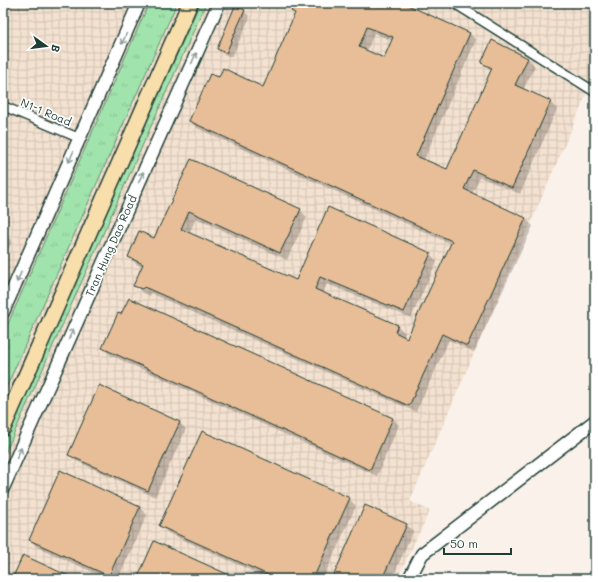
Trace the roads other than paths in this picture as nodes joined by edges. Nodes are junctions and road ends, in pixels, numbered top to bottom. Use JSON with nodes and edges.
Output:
{"nodes":[{"id":1,"x":140,"y":3,"type":"edge"},
{"id":2,"x":190,"y":3,"type":"edge"},
{"id":3,"x":219,"y":3,"type":"edge"},
{"id":4,"x":454,"y":3,"type":"edge"},
{"id":5,"x":595,"y":92,"type":"edge"},
{"id":6,"x":3,"y":106,"type":"edge"},
{"id":7,"x":80,"y":138,"type":"junction"},
{"id":8,"x":3,"y":312,"type":"edge"},
{"id":9,"x":595,"y":421,"type":"edge"},
{"id":10,"x":3,"y":428,"type":"edge"},
{"id":11,"x":3,"y":488,"type":"edge"},
{"id":12,"x":409,"y":579,"type":"edge"}],
"edges":[{"from":1,"to":7,"type":"main road","one_way":true},
{"from":2,"to":10,"type":"highway"},
{"from":11,"to":3,"type":"main road","name":"Tran Hung Dao Road","one_way":true},
{"from":4,"to":5,"type":"street"},
{"from":6,"to":7,"type":"street","name":"N1-1 Road"},
{"from":7,"to":8,"type":"main road","one_way":true},
{"from":9,"to":12,"type":"main road"}]}
